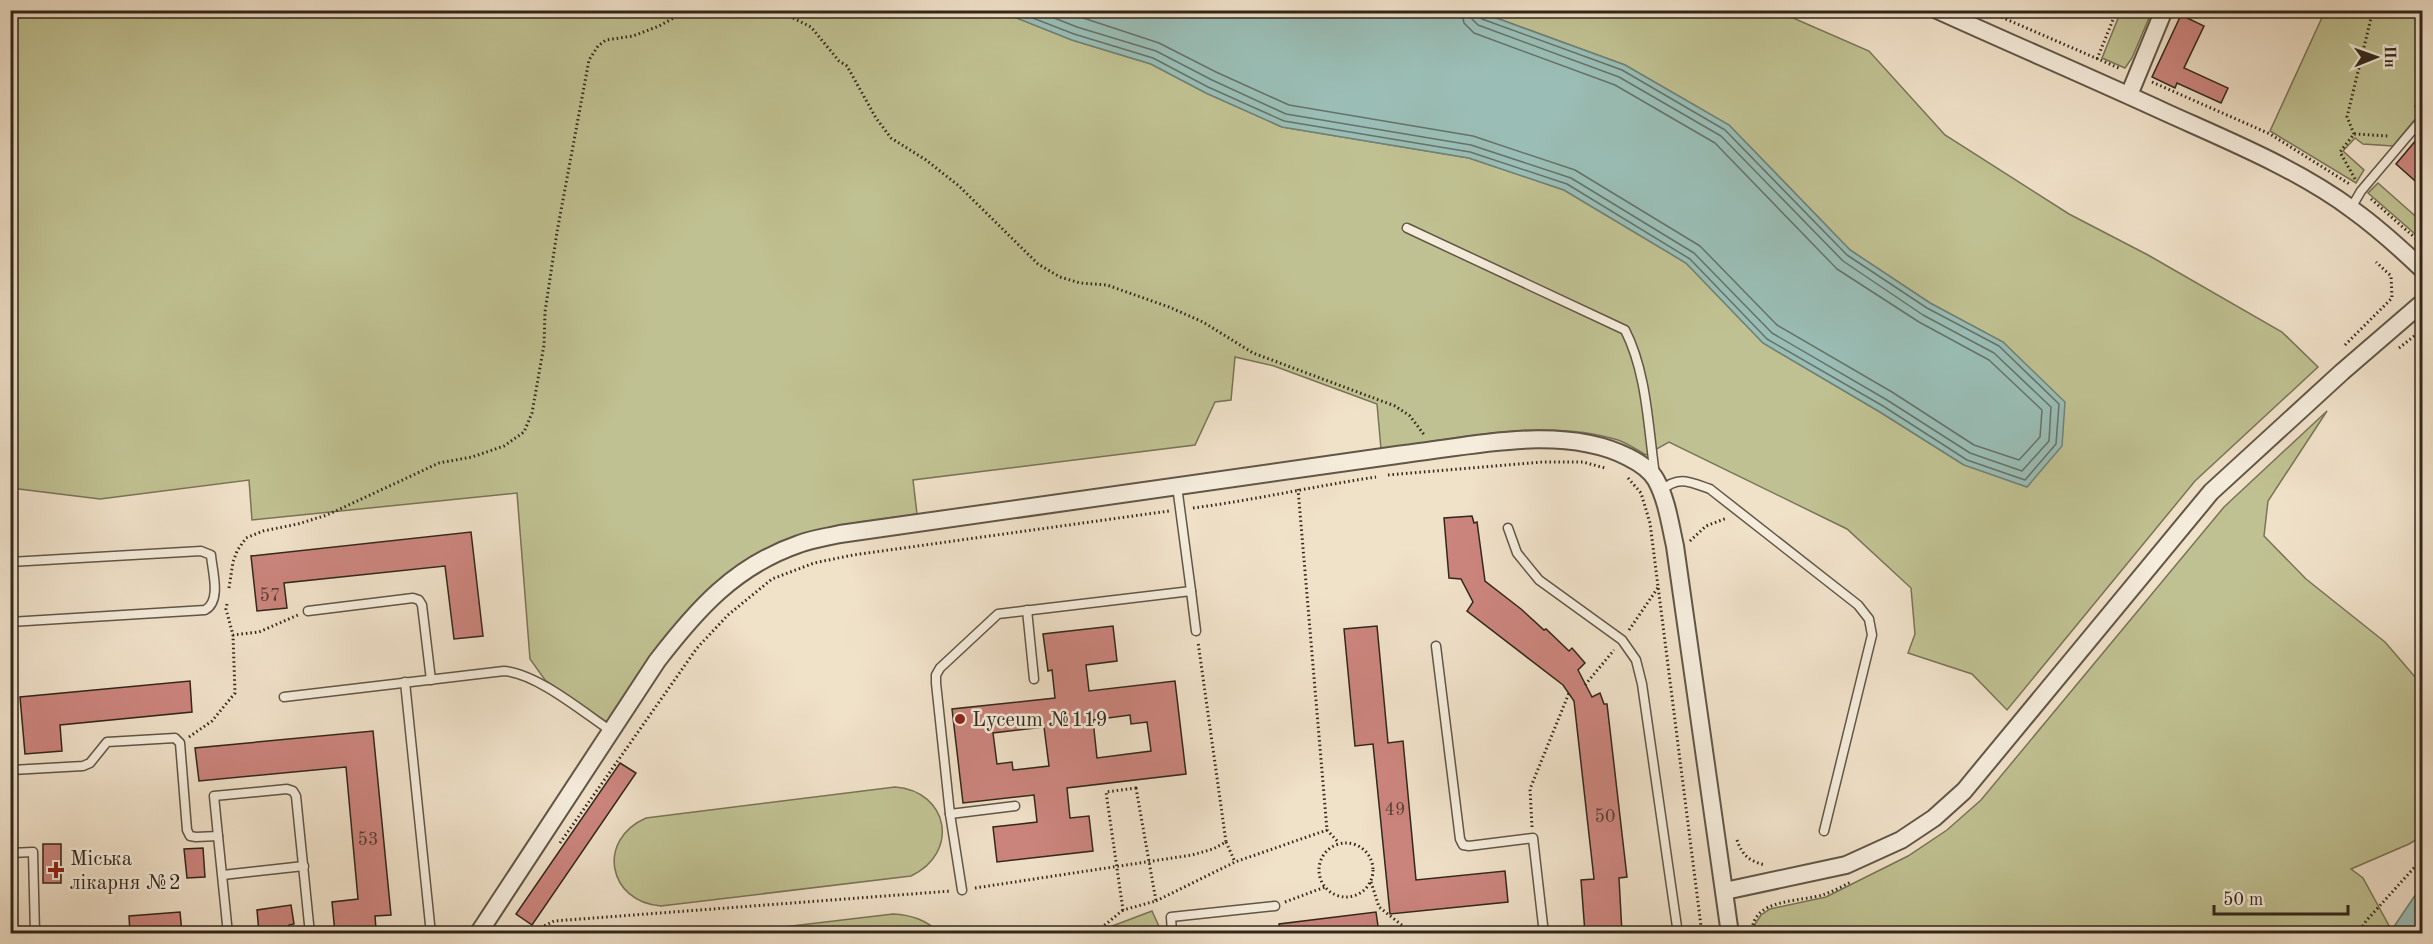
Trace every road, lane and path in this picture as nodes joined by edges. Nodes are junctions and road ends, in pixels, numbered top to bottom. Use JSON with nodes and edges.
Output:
{"nodes":[{"id":1,"x":688,"y":10,"type":"edge"},
{"id":2,"x":777,"y":10,"type":"edge"},
{"id":3,"x":1937,"y":10,"type":"edge"},
{"id":4,"x":1985,"y":10,"type":"edge"},
{"id":5,"x":2117,"y":10,"type":"edge"},
{"id":6,"x":2164,"y":10,"type":"edge"},
{"id":7,"x":2373,"y":10,"type":"edge"},
{"id":8,"x":2097,"y":59,"type":"junction"},
{"id":9,"x":2089,"y":78,"type":"junction"},
{"id":10,"x":2128,"y":95,"type":"junction"},
{"id":11,"x":2422,"y":99,"type":"edge"},
{"id":12,"x":2410,"y":114,"type":"dead end"},
{"id":13,"x":2422,"y":119,"type":"edge"},
{"id":14,"x":2354,"y":134,"type":"junction"},
{"id":15,"x":2392,"y":136,"type":"dead end"},
{"id":16,"x":2361,"y":191,"type":"junction"},
{"id":17,"x":2351,"y":208,"type":"junction"},
{"id":18,"x":1407,"y":228,"type":"dead end"},
{"id":19,"x":2376,"y":262,"type":"dead end"},
{"id":20,"x":2422,"y":269,"type":"edge"},
{"id":21,"x":2422,"y":303,"type":"edge"},
{"id":22,"x":2339,"y":351,"type":"dead end"},
{"id":23,"x":1433,"y":451,"type":"junction"},
{"id":24,"x":1296,"y":470,"type":"junction"},
{"id":25,"x":1615,"y":470,"type":"dead end"},
{"id":26,"x":1622,"y":474,"type":"dead end"},
{"id":27,"x":1658,"y":485,"type":"junction"},
{"id":28,"x":1177,"y":486,"type":"junction"},
{"id":29,"x":1298,"y":489,"type":"junction"},
{"id":30,"x":1180,"y":510,"type":"junction"},
{"id":31,"x":1508,"y":528,"type":"dead end"},
{"id":32,"x":10,"y":562,"type":"edge"},
{"id":33,"x":1191,"y":591,"type":"junction"},
{"id":34,"x":229,"y":592,"type":"dead end"},
{"id":35,"x":227,"y":600,"type":"dead end"},
{"id":36,"x":1027,"y":609,"type":"junction"},
{"id":37,"x":308,"y":611,"type":"joint"},
{"id":38,"x":10,"y":622,"type":"edge"},
{"id":39,"x":1196,"y":631,"type":"dead end"},
{"id":40,"x":233,"y":635,"type":"junction"},
{"id":41,"x":1622,"y":640,"type":"junction"},
{"id":42,"x":1436,"y":646,"type":"dead end"},
{"id":43,"x":1034,"y":679,"type":"dead end"},
{"id":44,"x":431,"y":680,"type":"junction"},
{"id":45,"x":405,"y":682,"type":"junction"},
{"id":46,"x":1585,"y":685,"type":"dead end"},
{"id":47,"x":1569,"y":693,"type":"dead end"},
{"id":48,"x":284,"y":697,"type":"dead end"},
{"id":49,"x":611,"y":731,"type":"junction"},
{"id":50,"x":180,"y":743,"type":"junction"},
{"id":51,"x":10,"y":752,"type":"edge"},
{"id":52,"x":1015,"y":806,"type":"dead end"},
{"id":53,"x":950,"y":814,"type":"junction"},
{"id":54,"x":1327,"y":830,"type":"junction"},
{"id":55,"x":1824,"y":831,"type":"dead end"},
{"id":56,"x":218,"y":836,"type":"junction"},
{"id":57,"x":1533,"y":838,"type":"junction"},
{"id":58,"x":1737,"y":840,"type":"dead end"},
{"id":59,"x":1227,"y":842,"type":"dead end"},
{"id":60,"x":560,"y":843,"type":"dead end"},
{"id":61,"x":1339,"y":843,"type":"junction"},
{"id":62,"x":10,"y":853,"type":"edge"},
{"id":63,"x":2422,"y":860,"type":"edge"},
{"id":64,"x":1235,"y":862,"type":"junction"},
{"id":65,"x":1775,"y":863,"type":"dead end"},
{"id":66,"x":304,"y":866,"type":"junction"},
{"id":67,"x":223,"y":875,"type":"junction"},
{"id":68,"x":1371,"y":882,"type":"junction"},
{"id":69,"x":1325,"y":887,"type":"junction"},
{"id":70,"x":962,"y":890,"type":"dead end"},
{"id":71,"x":1725,"y":891,"type":"junction"},
{"id":72,"x":1156,"y":901,"type":"junction"},
{"id":73,"x":1275,"y":906,"type":"joint"},
{"id":74,"x":1123,"y":910,"type":"junction"},
{"id":75,"x":554,"y":921,"type":"dead end"},
{"id":76,"x":2358,"y":932,"type":"edge"},
{"id":77,"x":35,"y":933,"type":"edge"},
{"id":78,"x":228,"y":933,"type":"edge"},
{"id":79,"x":310,"y":933,"type":"edge"},
{"id":80,"x":431,"y":933,"type":"edge"},
{"id":81,"x":478,"y":933,"type":"edge"},
{"id":82,"x":510,"y":933,"type":"edge"},
{"id":83,"x":1094,"y":933,"type":"edge"},
{"id":84,"x":1172,"y":933,"type":"edge"},
{"id":85,"x":1413,"y":933,"type":"edge"},
{"id":86,"x":1544,"y":933,"type":"edge"},
{"id":87,"x":1678,"y":933,"type":"edge"},
{"id":88,"x":1702,"y":933,"type":"edge"},
{"id":89,"x":1730,"y":933,"type":"edge"}],
"edges":[{"from":1,"to":34,"type":"path"},
{"from":2,"to":23,"type":"path"},
{"from":3,"to":9,"type":"street"},
{"from":4,"to":8,"type":"path"},
{"from":5,"to":8,"type":"path"},
{"from":6,"to":10,"type":"street"},
{"from":7,"to":14,"type":"path"},
{"from":8,"to":9,"type":"path"},
{"from":9,"to":10,"type":"street"},
{"from":10,"to":17,"type":"street"},
{"from":11,"to":12,"type":"path"},
{"from":13,"to":16,"type":"lane"},
{"from":14,"to":15,"type":"path"},
{"from":14,"to":16,"type":"path"},
{"from":16,"to":17,"type":"lane"},
{"from":17,"to":20,"type":"street"},
{"from":18,"to":27,"type":"lane"},
{"from":19,"to":22,"type":"path"},
{"from":21,"to":71,"type":"street"},
{"from":23,"to":24,"type":"street"},
{"from":23,"to":27,"type":"street"},
{"from":24,"to":28,"type":"street"},
{"from":24,"to":29,"type":"path"},
{"from":25,"to":29,"type":"path"},
{"from":26,"to":88,"type":"path"},
{"from":27,"to":55,"type":"lane"},
{"from":27,"to":71,"type":"street"},
{"from":28,"to":30,"type":"lane"},
{"from":28,"to":49,"type":"street"},
{"from":29,"to":30,"type":"path"},
{"from":29,"to":54,"type":"path"},
{"from":30,"to":33,"type":"lane"},
{"from":30,"to":60,"type":"path"},
{"from":31,"to":41,"type":"lane"},
{"from":32,"to":38,"type":"lane"},
{"from":33,"to":36,"type":"lane"},
{"from":33,"to":39,"type":"lane"},
{"from":35,"to":40,"type":"path"},
{"from":36,"to":43,"type":"lane"},
{"from":36,"to":53,"type":"lane"},
{"from":37,"to":40,"type":"path"},
{"from":37,"to":44,"type":"lane"},
{"from":40,"to":50,"type":"path"},
{"from":41,"to":46,"type":"path"},
{"from":41,"to":87,"type":"lane"},
{"from":42,"to":57,"type":"lane"},
{"from":44,"to":45,"type":"lane"},
{"from":44,"to":49,"type":"lane"},
{"from":45,"to":48,"type":"lane"},
{"from":45,"to":80,"type":"lane"},
{"from":47,"to":57,"type":"path"},
{"from":49,"to":81,"type":"street"},
{"from":50,"to":51,"type":"lane"},
{"from":50,"to":56,"type":"lane"},
{"from":52,"to":53,"type":"lane"},
{"from":53,"to":70,"type":"lane"},
{"from":54,"to":61,"type":"path"},
{"from":54,"to":64,"type":"path"},
{"from":56,"to":66,"type":"lane"},
{"from":56,"to":67,"type":"lane"},
{"from":57,"to":86,"type":"lane"},
{"from":58,"to":65,"type":"path"},
{"from":59,"to":64,"type":"path"},
{"from":61,"to":68,"type":"path"},
{"from":61,"to":69,"type":"path"},
{"from":62,"to":77,"type":"lane"},
{"from":63,"to":76,"type":"path"},
{"from":64,"to":72,"type":"path"},
{"from":66,"to":67,"type":"lane"},
{"from":66,"to":79,"type":"lane"},
{"from":67,"to":78,"type":"lane"},
{"from":68,"to":69,"type":"path"},
{"from":68,"to":85,"type":"path"},
{"from":69,"to":73,"type":"path"},
{"from":71,"to":89,"type":"street"},
{"from":72,"to":74,"type":"path"},
{"from":72,"to":74,"type":"path"},
{"from":73,"to":84,"type":"lane"},
{"from":74,"to":83,"type":"path"},
{"from":75,"to":82,"type":"path"}]}
